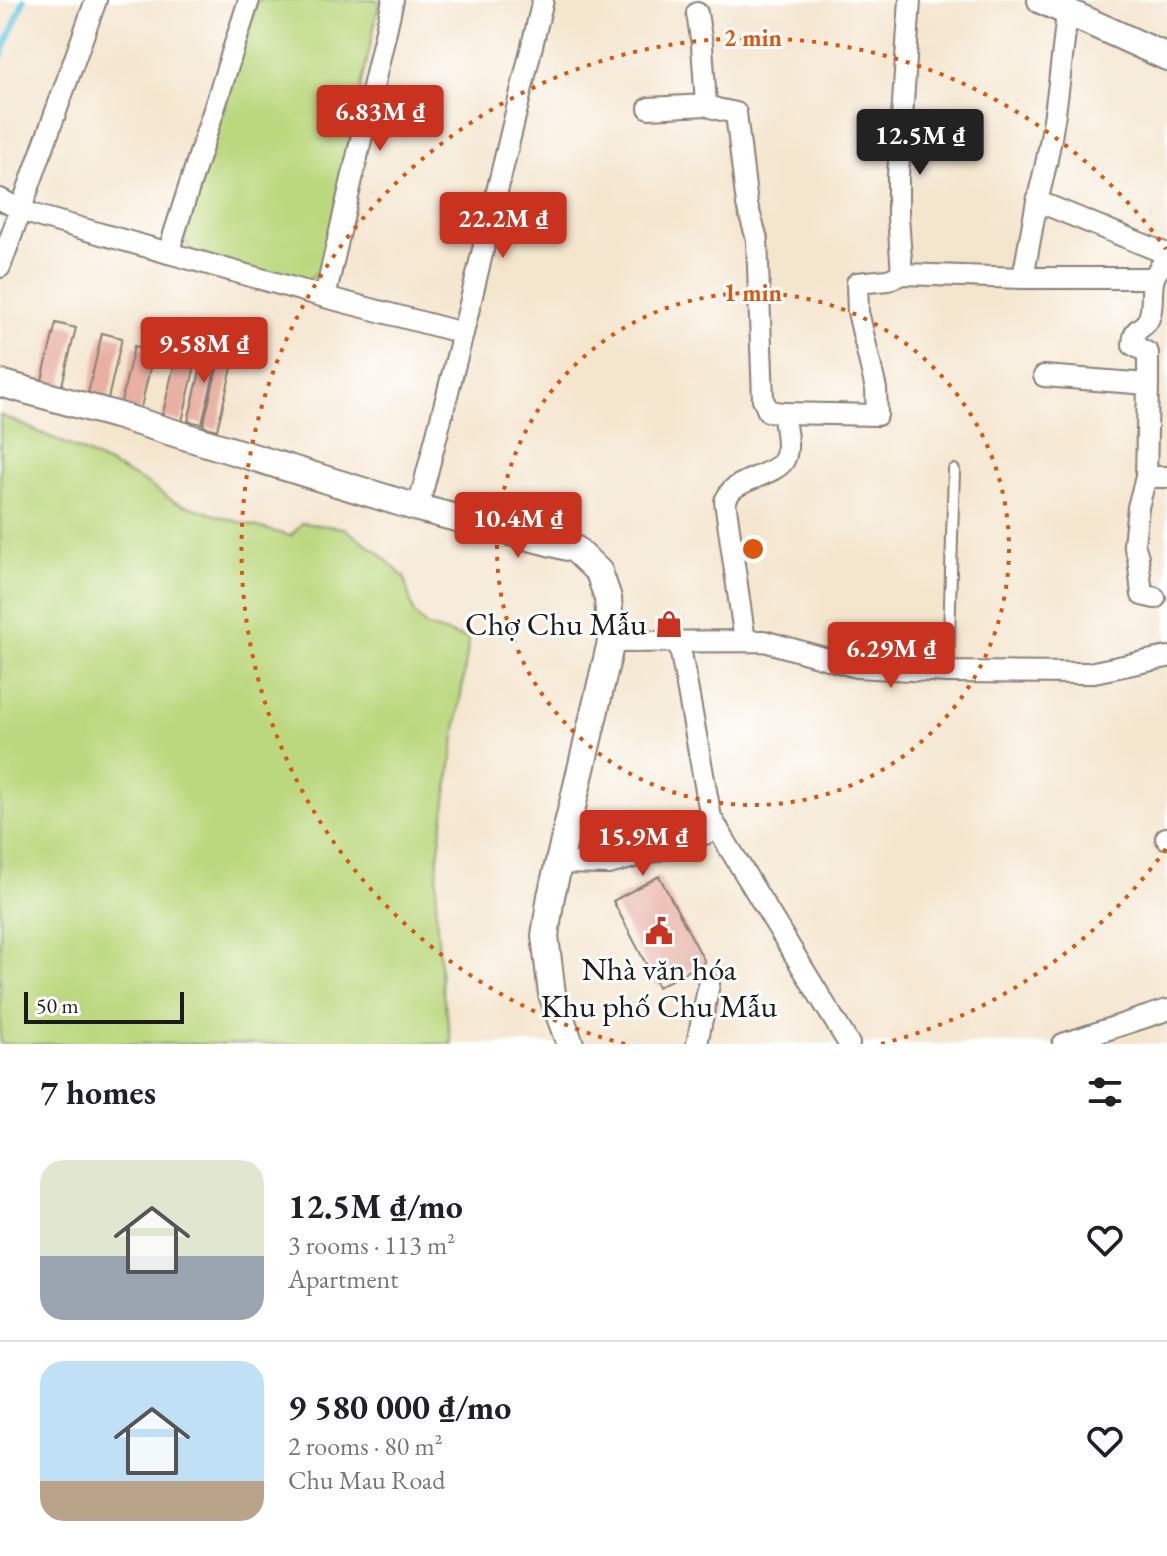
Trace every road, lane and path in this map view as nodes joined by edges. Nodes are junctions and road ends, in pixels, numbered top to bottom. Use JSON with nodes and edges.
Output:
{"nodes":[{"id":1,"x":96,"y":0,"type":"edge"},
{"id":2,"x":249,"y":0,"type":"edge"},
{"id":3,"x":393,"y":0,"type":"edge"},
{"id":4,"x":543,"y":0,"type":"edge"},
{"id":5,"x":910,"y":0,"type":"edge"},
{"id":6,"x":1041,"y":0,"type":"edge"},
{"id":7,"x":1070,"y":6,"type":"edge"},
{"id":8,"x":697,"y":13,"type":"dead end"},
{"id":9,"x":1167,"y":57,"type":"edge"},
{"id":10,"x":706,"y":105,"type":"junction"},
{"id":11,"x":649,"y":108,"type":"dead end"},
{"id":12,"x":1037,"y":201,"type":"junction"},
{"id":13,"x":8,"y":203,"type":"edge"},
{"id":14,"x":168,"y":253,"type":"junction"},
{"id":15,"x":1167,"y":254,"type":"edge"},
{"id":16,"x":0,"y":267,"type":"edge"},
{"id":17,"x":1160,"y":270,"type":"edge"},
{"id":18,"x":902,"y":274,"type":"junction"},
{"id":19,"x":1023,"y":278,"type":"junction"},
{"id":20,"x":325,"y":297,"type":"junction"},
{"id":21,"x":463,"y":333,"type":"junction"},
{"id":22,"x":1158,"y":353,"type":"edge"},
{"id":23,"x":1044,"y":376,"type":"dead end"},
{"id":24,"x":0,"y":383,"type":"edge"},
{"id":25,"x":1148,"y":384,"type":"junction"},
{"id":26,"x":783,"y":413,"type":"junction"},
{"id":27,"x":954,"y":470,"type":"dead end"},
{"id":28,"x":1146,"y":477,"type":"junction"},
{"id":29,"x":1167,"y":477,"type":"edge"},
{"id":30,"x":418,"y":508,"type":"junction"},
{"id":31,"x":1155,"y":598,"type":"dead end"},
{"id":32,"x":745,"y":641,"type":"junction"},
{"id":33,"x":611,"y":642,"type":"junction"},
{"id":34,"x":679,"y":642,"type":"junction"},
{"id":35,"x":1167,"y":657,"type":"edge"},
{"id":36,"x":948,"y":672,"type":"junction"},
{"id":37,"x":718,"y":829,"type":"junction"},
{"id":38,"x":559,"y":863,"type":"junction"},
{"id":39,"x":709,"y":984,"type":"dead end"},
{"id":40,"x":1167,"y":1010,"type":"edge"},
{"id":41,"x":570,"y":1044,"type":"edge"},
{"id":42,"x":697,"y":1044,"type":"edge"},
{"id":43,"x":849,"y":1044,"type":"edge"},
{"id":44,"x":1063,"y":1044,"type":"edge"}],
"edges":[{"from":1,"to":13,"type":"street"},
{"from":2,"to":14,"type":"street"},
{"from":3,"to":20,"type":"street"},
{"from":4,"to":21,"type":"street"},
{"from":5,"to":18,"type":"street"},
{"from":6,"to":7,"type":"street"},
{"from":7,"to":9,"type":"street"},
{"from":7,"to":12,"type":"street"},
{"from":8,"to":10,"type":"street"},
{"from":10,"to":11,"type":"street"},
{"from":10,"to":26,"type":"street"},
{"from":12,"to":15,"type":"street"},
{"from":12,"to":19,"type":"street"},
{"from":13,"to":14,"type":"street"},
{"from":13,"to":16,"type":"street"},
{"from":14,"to":20,"type":"street"},
{"from":17,"to":19,"type":"street"},
{"from":17,"to":22,"type":"street"},
{"from":18,"to":19,"type":"street"},
{"from":18,"to":26,"type":"street"},
{"from":20,"to":21,"type":"street"},
{"from":21,"to":30,"type":"street"},
{"from":22,"to":25,"type":"street"},
{"from":23,"to":25,"type":"street"},
{"from":24,"to":30,"type":"street"},
{"from":25,"to":28,"type":"street"},
{"from":26,"to":32,"type":"street"},
{"from":27,"to":36,"type":"lane"},
{"from":28,"to":29,"type":"street"},
{"from":28,"to":31,"type":"street"},
{"from":30,"to":33,"type":"street"},
{"from":32,"to":34,"type":"street"},
{"from":32,"to":36,"type":"street"},
{"from":33,"to":34,"type":"street"},
{"from":33,"to":38,"type":"street"},
{"from":34,"to":37,"type":"street"},
{"from":35,"to":36,"type":"street"},
{"from":37,"to":38,"type":"street"},
{"from":37,"to":43,"type":"street"},
{"from":38,"to":41,"type":"street"},
{"from":39,"to":42,"type":"street"},
{"from":40,"to":44,"type":"street"}]}
